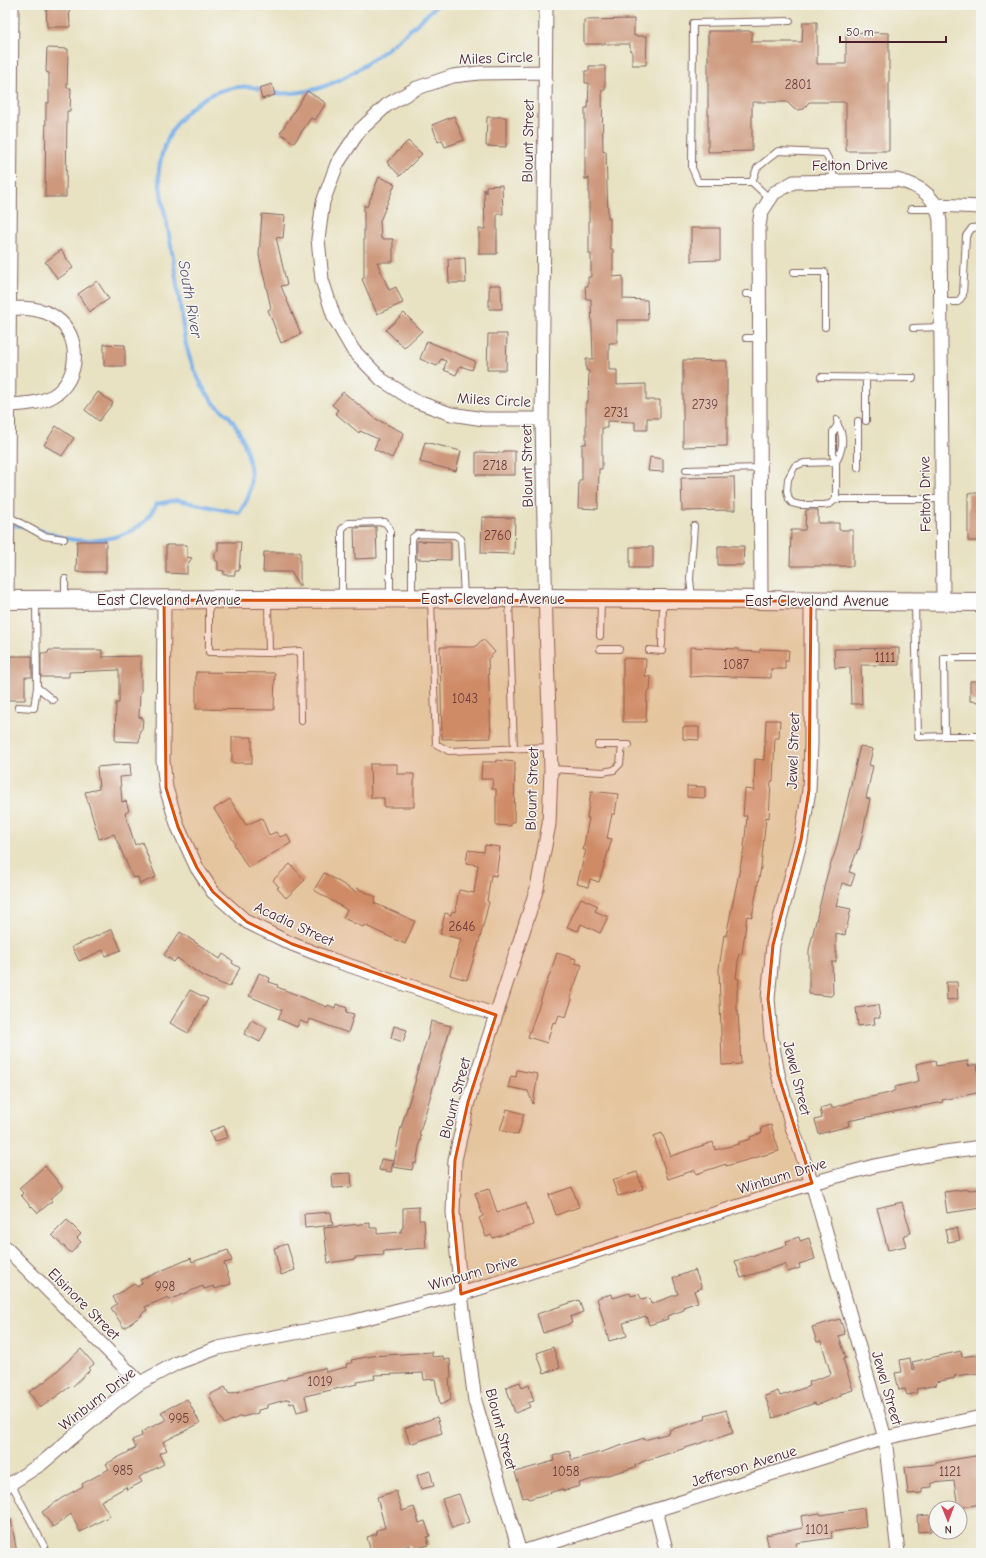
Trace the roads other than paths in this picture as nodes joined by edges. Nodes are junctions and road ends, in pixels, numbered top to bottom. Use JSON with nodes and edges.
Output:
{"nodes":[{"id":1,"x":12,"y":5,"type":"edge"},
{"id":2,"x":546,"y":5,"type":"edge"},
{"id":3,"x":790,"y":21,"type":"dead end"},
{"id":4,"x":545,"y":72,"type":"junction"},
{"id":5,"x":834,"y":181,"type":"junction"},
{"id":6,"x":752,"y":182,"type":"junction"},
{"id":7,"x":770,"y":199,"type":"junction"},
{"id":8,"x":937,"y":207,"type":"junction"},
{"id":9,"x":981,"y":207,"type":"edge"},
{"id":10,"x":911,"y":209,"type":"dead end"},
{"id":11,"x":981,"y":227,"type":"edge"},
{"id":12,"x":794,"y":272,"type":"dead end"},
{"id":13,"x":746,"y":294,"type":"dead end"},
{"id":14,"x":760,"y":294,"type":"junction"},
{"id":15,"x":940,"y":302,"type":"junction"},
{"id":16,"x":9,"y":308,"type":"junction"},
{"id":17,"x":826,"y":327,"type":"dead end"},
{"id":18,"x":941,"y":327,"type":"junction"},
{"id":19,"x":913,"y":328,"type":"dead end"},
{"id":20,"x":7,"y":332,"type":"edge"},
{"id":21,"x":746,"y":338,"type":"dead end"},
{"id":22,"x":760,"y":338,"type":"junction"},
{"id":23,"x":821,"y":377,"type":"dead end"},
{"id":24,"x":866,"y":377,"type":"junction"},
{"id":25,"x":913,"y":378,"type":"dead end"},
{"id":26,"x":8,"y":404,"type":"junction"},
{"id":27,"x":542,"y":419,"type":"junction"},
{"id":28,"x":858,"y":421,"type":"dead end"},
{"id":29,"x":866,"y":421,"type":"dead end"},
{"id":30,"x":837,"y":423,"type":"dead end"},
{"id":31,"x":836,"y":462,"type":"junction"},
{"id":32,"x":760,"y":468,"type":"junction"},
{"id":33,"x":858,"y":468,"type":"dead end"},
{"id":34,"x":686,"y":470,"type":"dead end"},
{"id":35,"x":836,"y":499,"type":"junction"},
{"id":36,"x":941,"y":499,"type":"junction"},
{"id":37,"x":8,"y":516,"type":"junction"},
{"id":38,"x":694,"y":526,"type":"dead end"},
{"id":39,"x":64,"y":539,"type":"dead end"},
{"id":40,"x":65,"y":578,"type":"dead end"},
{"id":41,"x":508,"y":598,"type":"junction"},
{"id":42,"x":545,"y":598,"type":"junction"},
{"id":43,"x":342,"y":599,"type":"junction"},
{"id":44,"x":390,"y":599,"type":"junction"},
{"id":45,"x":412,"y":599,"type":"junction"},
{"id":46,"x":431,"y":599,"type":"junction"},
{"id":47,"x":464,"y":599,"type":"junction"},
{"id":48,"x":601,"y":599,"type":"junction"},
{"id":49,"x":6,"y":600,"type":"edge"},
{"id":50,"x":36,"y":600,"type":"junction"},
{"id":51,"x":65,"y":600,"type":"junction"},
{"id":52,"x":164,"y":600,"type":"junction"},
{"id":53,"x":210,"y":600,"type":"junction"},
{"id":54,"x":268,"y":600,"type":"junction"},
{"id":55,"x":663,"y":600,"type":"junction"},
{"id":56,"x":692,"y":600,"type":"junction"},
{"id":57,"x":761,"y":601,"type":"junction"},
{"id":58,"x":811,"y":601,"type":"junction"},
{"id":59,"x":915,"y":601,"type":"junction"},
{"id":60,"x":943,"y":601,"type":"junction"},
{"id":61,"x":981,"y":602,"type":"edge"},
{"id":62,"x":600,"y":636,"type":"dead end"},
{"id":63,"x":600,"y":649,"type":"dead end"},
{"id":64,"x":619,"y":650,"type":"dead end"},
{"id":65,"x":649,"y":650,"type":"dead end"},
{"id":66,"x":269,"y":653,"type":"junction"},
{"id":67,"x":981,"y":658,"type":"edge"},
{"id":68,"x":37,"y":687,"type":"junction"},
{"id":69,"x":53,"y":700,"type":"dead end"},
{"id":70,"x":18,"y":707,"type":"dead end"},
{"id":71,"x":301,"y":722,"type":"dead end"},
{"id":72,"x":945,"y":736,"type":"junction"},
{"id":73,"x":981,"y":736,"type":"edge"},
{"id":74,"x":598,"y":745,"type":"dead end"},
{"id":75,"x":622,"y":745,"type":"junction"},
{"id":76,"x":629,"y":745,"type":"dead end"},
{"id":77,"x":551,"y":747,"type":"junction"},
{"id":78,"x":514,"y":749,"type":"junction"},
{"id":79,"x":551,"y":770,"type":"junction"},
{"id":80,"x":496,"y":1015,"type":"junction"},
{"id":81,"x":981,"y":1147,"type":"edge"},
{"id":82,"x":812,"y":1183,"type":"junction"},
{"id":83,"x":5,"y":1247,"type":"edge"},
{"id":84,"x":461,"y":1294,"type":"junction"},
{"id":85,"x":140,"y":1383,"type":"junction"},
{"id":86,"x":981,"y":1417,"type":"edge"},
{"id":87,"x":885,"y":1438,"type":"junction"},
{"id":88,"x":8,"y":1485,"type":"edge"},
{"id":89,"x":656,"y":1510,"type":"junction"},
{"id":90,"x":46,"y":1553,"type":"edge"},
{"id":91,"x":520,"y":1553,"type":"edge"},
{"id":92,"x":667,"y":1553,"type":"edge"},
{"id":93,"x":898,"y":1553,"type":"edge"}],
"edges":[{"from":1,"to":16,"type":"street"},
{"from":2,"to":4,"type":"street","name":"Blount Street"},
{"from":3,"to":6,"type":"lane"},
{"from":4,"to":27,"type":"street","name":"Blount Street"},
{"from":4,"to":27,"type":"street","name":"Miles Circle"},
{"from":5,"to":6,"type":"lane"},
{"from":5,"to":7,"type":"street","name":"Felton Drive"},
{"from":5,"to":8,"type":"street","name":"Felton Drive"},
{"from":6,"to":7,"type":"lane"},
{"from":7,"to":14,"type":"street","name":"Felton Drive"},
{"from":8,"to":9,"type":"street"},
{"from":8,"to":10,"type":"lane"},
{"from":8,"to":15,"type":"street","name":"Felton Drive"},
{"from":11,"to":15,"type":"lane"},
{"from":12,"to":17,"type":"lane"},
{"from":13,"to":14,"type":"lane"},
{"from":14,"to":22,"type":"street","name":"Felton Drive"},
{"from":15,"to":18,"type":"street","name":"Felton Drive"},
{"from":16,"to":20,"type":"street"},
{"from":16,"to":26,"type":"street"},
{"from":18,"to":19,"type":"lane"},
{"from":18,"to":36,"type":"street","name":"Felton Drive"},
{"from":20,"to":26,"type":"street"},
{"from":21,"to":22,"type":"lane"},
{"from":22,"to":32,"type":"street","name":"Felton Drive"},
{"from":23,"to":24,"type":"lane"},
{"from":24,"to":25,"type":"lane"},
{"from":24,"to":29,"type":"lane"},
{"from":26,"to":37,"type":"street"},
{"from":27,"to":42,"type":"street","name":"Blount Street"},
{"from":28,"to":33,"type":"lane"},
{"from":30,"to":31,"type":"lane"},
{"from":31,"to":35,"type":"lane"},
{"from":31,"to":35,"type":"lane"},
{"from":32,"to":34,"type":"lane"},
{"from":32,"to":57,"type":"street","name":"Felton Drive"},
{"from":35,"to":36,"type":"lane"},
{"from":36,"to":60,"type":"street","name":"Felton Drive"},
{"from":37,"to":39,"type":"lane"},
{"from":37,"to":49,"type":"street"},
{"from":38,"to":56,"type":"lane"},
{"from":40,"to":51,"type":"lane"},
{"from":41,"to":42,"type":"main road","name":"East Cleveland Avenue"},
{"from":41,"to":47,"type":"main road","name":"East Cleveland Avenue"},
{"from":41,"to":78,"type":"lane"},
{"from":42,"to":48,"type":"main road","name":"East Cleveland Avenue"},
{"from":42,"to":77,"type":"street","name":"Blount Street"},
{"from":43,"to":44,"type":"main road","name":"East Cleveland Avenue"},
{"from":43,"to":44,"type":"lane"},
{"from":43,"to":54,"type":"main road","name":"East Cleveland Avenue"},
{"from":44,"to":45,"type":"main road","name":"East Cleveland Avenue"},
{"from":45,"to":46,"type":"main road","name":"East Cleveland Avenue"},
{"from":45,"to":47,"type":"lane"},
{"from":46,"to":47,"type":"main road","name":"East Cleveland Avenue"},
{"from":46,"to":78,"type":"lane"},
{"from":48,"to":55,"type":"main road","name":"East Cleveland Avenue"},
{"from":48,"to":62,"type":"lane"},
{"from":49,"to":50,"type":"main road","name":"East Cleveland Avenue"},
{"from":50,"to":51,"type":"main road","name":"East Cleveland Avenue"},
{"from":50,"to":68,"type":"lane"},
{"from":51,"to":52,"type":"main road","name":"East Cleveland Avenue"},
{"from":52,"to":53,"type":"main road","name":"East Cleveland Avenue"},
{"from":52,"to":80,"type":"street","name":"Acadia Street"},
{"from":53,"to":54,"type":"main road","name":"East Cleveland Avenue"},
{"from":53,"to":66,"type":"lane"},
{"from":54,"to":66,"type":"lane"},
{"from":55,"to":56,"type":"main road","name":"East Cleveland Avenue"},
{"from":55,"to":65,"type":"lane"},
{"from":56,"to":57,"type":"main road","name":"East Cleveland Avenue"},
{"from":57,"to":58,"type":"main road","name":"East Cleveland Avenue"},
{"from":58,"to":59,"type":"main road","name":"East Cleveland Avenue"},
{"from":58,"to":82,"type":"street","name":"Jewel Street"},
{"from":59,"to":60,"type":"main road","name":"East Cleveland Avenue"},
{"from":59,"to":72,"type":"lane"},
{"from":60,"to":61,"type":"main road","name":"East Cleveland Avenue"},
{"from":63,"to":64,"type":"lane"},
{"from":66,"to":71,"type":"lane"},
{"from":67,"to":72,"type":"lane"},
{"from":68,"to":69,"type":"lane"},
{"from":68,"to":70,"type":"lane"},
{"from":72,"to":73,"type":"lane"},
{"from":74,"to":75,"type":"lane"},
{"from":75,"to":76,"type":"lane"},
{"from":75,"to":79,"type":"lane"},
{"from":77,"to":78,"type":"lane"},
{"from":77,"to":79,"type":"street","name":"Blount Street"},
{"from":79,"to":80,"type":"street","name":"Blount Street"},
{"from":80,"to":84,"type":"street","name":"Blount Street"},
{"from":81,"to":82,"type":"street","name":"Winburn Drive"},
{"from":82,"to":84,"type":"street","name":"Winburn Drive"},
{"from":82,"to":87,"type":"street","name":"Jewel Street"},
{"from":83,"to":85,"type":"street","name":"Elsinore Street"},
{"from":84,"to":85,"type":"street","name":"Winburn Drive"},
{"from":84,"to":91,"type":"street","name":"Blount Street"},
{"from":85,"to":88,"type":"street","name":"Winburn Drive"},
{"from":86,"to":87,"type":"street","name":"Jefferson Avenue"},
{"from":87,"to":89,"type":"street","name":"Jefferson Avenue"},
{"from":87,"to":93,"type":"street","name":"Jewel Street"},
{"from":88,"to":90,"type":"lane"},
{"from":89,"to":91,"type":"street","name":"Jefferson Avenue"},
{"from":89,"to":92,"type":"street"}]}
